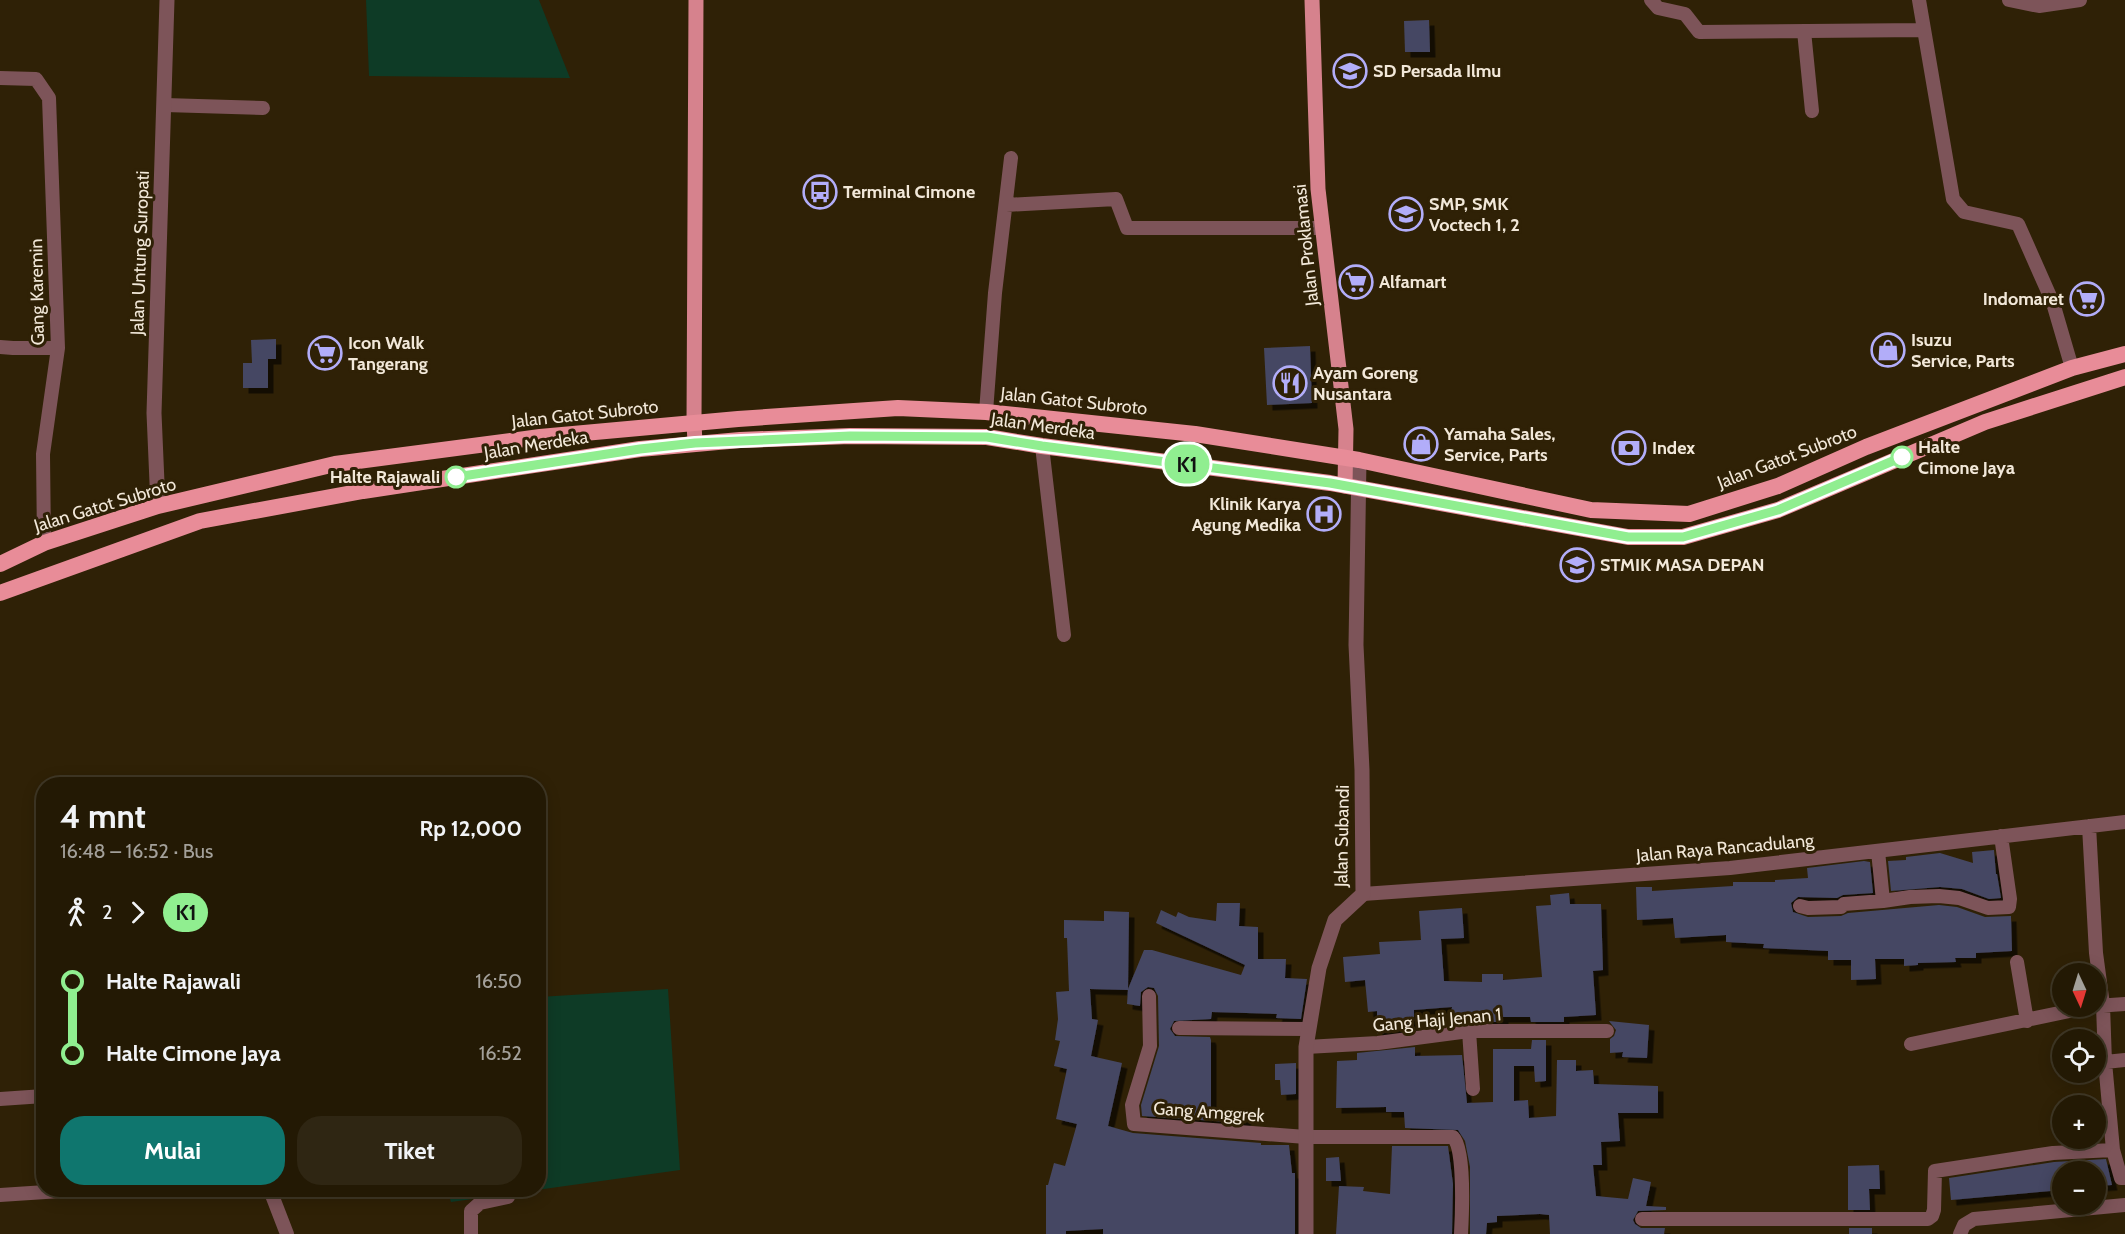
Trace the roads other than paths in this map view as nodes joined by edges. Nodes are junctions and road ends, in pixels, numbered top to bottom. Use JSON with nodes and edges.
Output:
{"nodes":[{"id":1,"x":166,"y":0,"type":"edge"},
{"id":2,"x":696,"y":0,"type":"edge"},
{"id":3,"x":1312,"y":0,"type":"edge"},
{"id":4,"x":1651,"y":0,"type":"edge"},
{"id":5,"x":1919,"y":0,"type":"edge"},
{"id":6,"x":2009,"y":0,"type":"edge"},
{"id":7,"x":2079,"y":0,"type":"edge"},
{"id":8,"x":1923,"y":30,"type":"junction"},
{"id":9,"x":1804,"y":31,"type":"junction"},
{"id":10,"x":0,"y":78,"type":"edge"},
{"id":11,"x":165,"y":105,"type":"junction"},
{"id":12,"x":263,"y":108,"type":"dead end"},
{"id":13,"x":1812,"y":111,"type":"dead end"},
{"id":14,"x":1011,"y":158,"type":"dead end"},
{"id":15,"x":1006,"y":205,"type":"junction"},
{"id":16,"x":1323,"y":228,"type":"junction"},
{"id":17,"x":0,"y":347,"type":"edge"},
{"id":18,"x":57,"y":348,"type":"junction"},
{"id":19,"x":2125,"y":354,"type":"edge"},
{"id":20,"x":2072,"y":368,"type":"junction"},
{"id":21,"x":2125,"y":377,"type":"edge"},
{"id":22,"x":986,"y":412,"type":"junction"},
{"id":23,"x":694,"y":423,"type":"junction"},
{"id":24,"x":695,"y":443,"type":"junction"},
{"id":25,"x":1042,"y":446,"type":"junction"},
{"id":26,"x":1353,"y":459,"type":"junction"},
{"id":27,"x":1352,"y":488,"type":"junction"},
{"id":28,"x":158,"y":506,"type":"junction"},
{"id":29,"x":44,"y":543,"type":"junction"},
{"id":30,"x":0,"y":564,"type":"edge"},
{"id":31,"x":0,"y":593,"type":"edge"},
{"id":32,"x":1064,"y":635,"type":"dead end"},
{"id":33,"x":2125,"y":822,"type":"edge"},
{"id":34,"x":2089,"y":826,"type":"junction"},
{"id":35,"x":2001,"y":836,"type":"junction"},
{"id":36,"x":1878,"y":851,"type":"junction"},
{"id":37,"x":1363,"y":894,"type":"junction"},
{"id":38,"x":1883,"y":901,"type":"junction"},
{"id":39,"x":1800,"y":906,"type":"dead end"},
{"id":40,"x":2017,"y":962,"type":"dead end"},
{"id":41,"x":2096,"y":963,"type":"edge"},
{"id":42,"x":1149,"y":996,"type":"dead end"},
{"id":43,"x":2125,"y":1004,"type":"edge"},
{"id":44,"x":2106,"y":1005,"type":"edge"},
{"id":45,"x":2052,"y":1016,"type":"edge"},
{"id":46,"x":2027,"y":1021,"type":"junction"},
{"id":47,"x":1179,"y":1028,"type":"dead end"},
{"id":48,"x":1308,"y":1029,"type":"junction"},
{"id":49,"x":1469,"y":1031,"type":"junction"},
{"id":50,"x":1607,"y":1031,"type":"dead end"},
{"id":51,"x":1911,"y":1044,"type":"dead end"},
{"id":52,"x":1306,"y":1047,"type":"junction"},
{"id":53,"x":2125,"y":1060,"type":"edge"},
{"id":54,"x":2106,"y":1062,"type":"edge"},
{"id":55,"x":2106,"y":1073,"type":"edge"},
{"id":56,"x":1473,"y":1089,"type":"dead end"},
{"id":57,"x":36,"y":1097,"type":"edge"},
{"id":58,"x":0,"y":1099,"type":"edge"},
{"id":59,"x":1306,"y":1137,"type":"junction"},
{"id":60,"x":2113,"y":1150,"type":"junction"},
{"id":61,"x":2125,"y":1178,"type":"edge"},
{"id":62,"x":36,"y":1193,"type":"edge"},
{"id":63,"x":0,"y":1195,"type":"edge"},
{"id":64,"x":273,"y":1197,"type":"edge"},
{"id":65,"x":508,"y":1197,"type":"dead end"},
{"id":66,"x":2125,"y":1205,"type":"edge"},
{"id":67,"x":1642,"y":1219,"type":"dead end"},
{"id":68,"x":1688,"y":1219,"type":"junction"},
{"id":69,"x":287,"y":1234,"type":"edge"},
{"id":70,"x":471,"y":1234,"type":"edge"},
{"id":71,"x":1306,"y":1234,"type":"edge"},
{"id":72,"x":1461,"y":1234,"type":"edge"},
{"id":73,"x":1687,"y":1234,"type":"edge"},
{"id":74,"x":1960,"y":1234,"type":"edge"}],
"edges":[{"from":1,"to":11,"type":"street","name":"Jalan Untung Suropati"},
{"from":2,"to":23,"type":"main road"},
{"from":3,"to":16,"type":"main road","name":"Jalan Proklamasi"},
{"from":4,"to":9,"type":"street"},
{"from":5,"to":8,"type":"street"},
{"from":6,"to":7,"type":"street"},
{"from":8,"to":9,"type":"street"},
{"from":8,"to":20,"type":"street"},
{"from":9,"to":13,"type":"street"},
{"from":10,"to":18,"type":"street","name":"Gang Karemin"},
{"from":11,"to":12,"type":"street"},
{"from":11,"to":28,"type":"street","name":"Jalan Untung Suropati"},
{"from":14,"to":15,"type":"street"},
{"from":15,"to":16,"type":"street"},
{"from":15,"to":22,"type":"street"},
{"from":16,"to":26,"type":"main road","name":"Jalan Proklamasi"},
{"from":17,"to":18,"type":"street"},
{"from":18,"to":29,"type":"street","name":"Gang Karemin"},
{"from":19,"to":20,"type":"highway","name":"Jalan Gatot Subroto"},
{"from":20,"to":26,"type":"highway","name":"Jalan Gatot Subroto"},
{"from":21,"to":27,"type":"highway"},
{"from":22,"to":23,"type":"highway","name":"Jalan Gatot Subroto"},
{"from":22,"to":26,"type":"highway","name":"Jalan Gatot Subroto"},
{"from":23,"to":24,"type":"main road"},
{"from":23,"to":28,"type":"highway","name":"Jalan Gatot Subroto"},
{"from":24,"to":25,"type":"highway","name":"Jalan Merdeka"},
{"from":24,"to":31,"type":"highway","name":"Jalan Merdeka"},
{"from":25,"to":27,"type":"highway","name":"Jalan Merdeka"},
{"from":25,"to":32,"type":"street"},
{"from":26,"to":27,"type":"street","name":"Jalan Subandi"},
{"from":27,"to":37,"type":"street","name":"Jalan Subandi"},
{"from":28,"to":29,"type":"highway","name":"Jalan Gatot Subroto"},
{"from":29,"to":30,"type":"highway","name":"Jalan Gatot Subroto"},
{"from":33,"to":34,"type":"street","name":"Jalan Raya Rancadulang"},
{"from":34,"to":35,"type":"street","name":"Jalan Raya Rancadulang"},
{"from":34,"to":41,"type":"street"},
{"from":35,"to":36,"type":"street","name":"Jalan Raya Rancadulang"},
{"from":35,"to":38,"type":"street"},
{"from":36,"to":37,"type":"street","name":"Jalan Raya Rancadulang"},
{"from":36,"to":38,"type":"street"},
{"from":37,"to":48,"type":"street","name":"Jalan Subandi"},
{"from":38,"to":39,"type":"street"},
{"from":40,"to":46,"type":"street"},
{"from":42,"to":59,"type":"street","name":"Gang Amggrek"},
{"from":43,"to":44,"type":"street"},
{"from":45,"to":46,"type":"street"},
{"from":46,"to":51,"type":"street"},
{"from":47,"to":48,"type":"street"},
{"from":48,"to":52,"type":"street","name":"Jalan Subandi"},
{"from":49,"to":50,"type":"street","name":"Gang Haji Jenan 1"},
{"from":49,"to":52,"type":"street","name":"Gang Haji Jenan 1"},
{"from":49,"to":56,"type":"street"},
{"from":52,"to":59,"type":"street","name":"Jalan Subandi"},
{"from":53,"to":54,"type":"street"},
{"from":55,"to":60,"type":"street"},
{"from":57,"to":58,"type":"street"},
{"from":59,"to":71,"type":"street","name":"Jalan Subandi"},
{"from":59,"to":72,"type":"street"},
{"from":60,"to":61,"type":"street"},
{"from":60,"to":68,"type":"street"},
{"from":62,"to":63,"type":"street"},
{"from":64,"to":69,"type":"street"},
{"from":65,"to":70,"type":"street"},
{"from":66,"to":74,"type":"street"},
{"from":67,"to":68,"type":"street"},
{"from":68,"to":73,"type":"street"}]}
